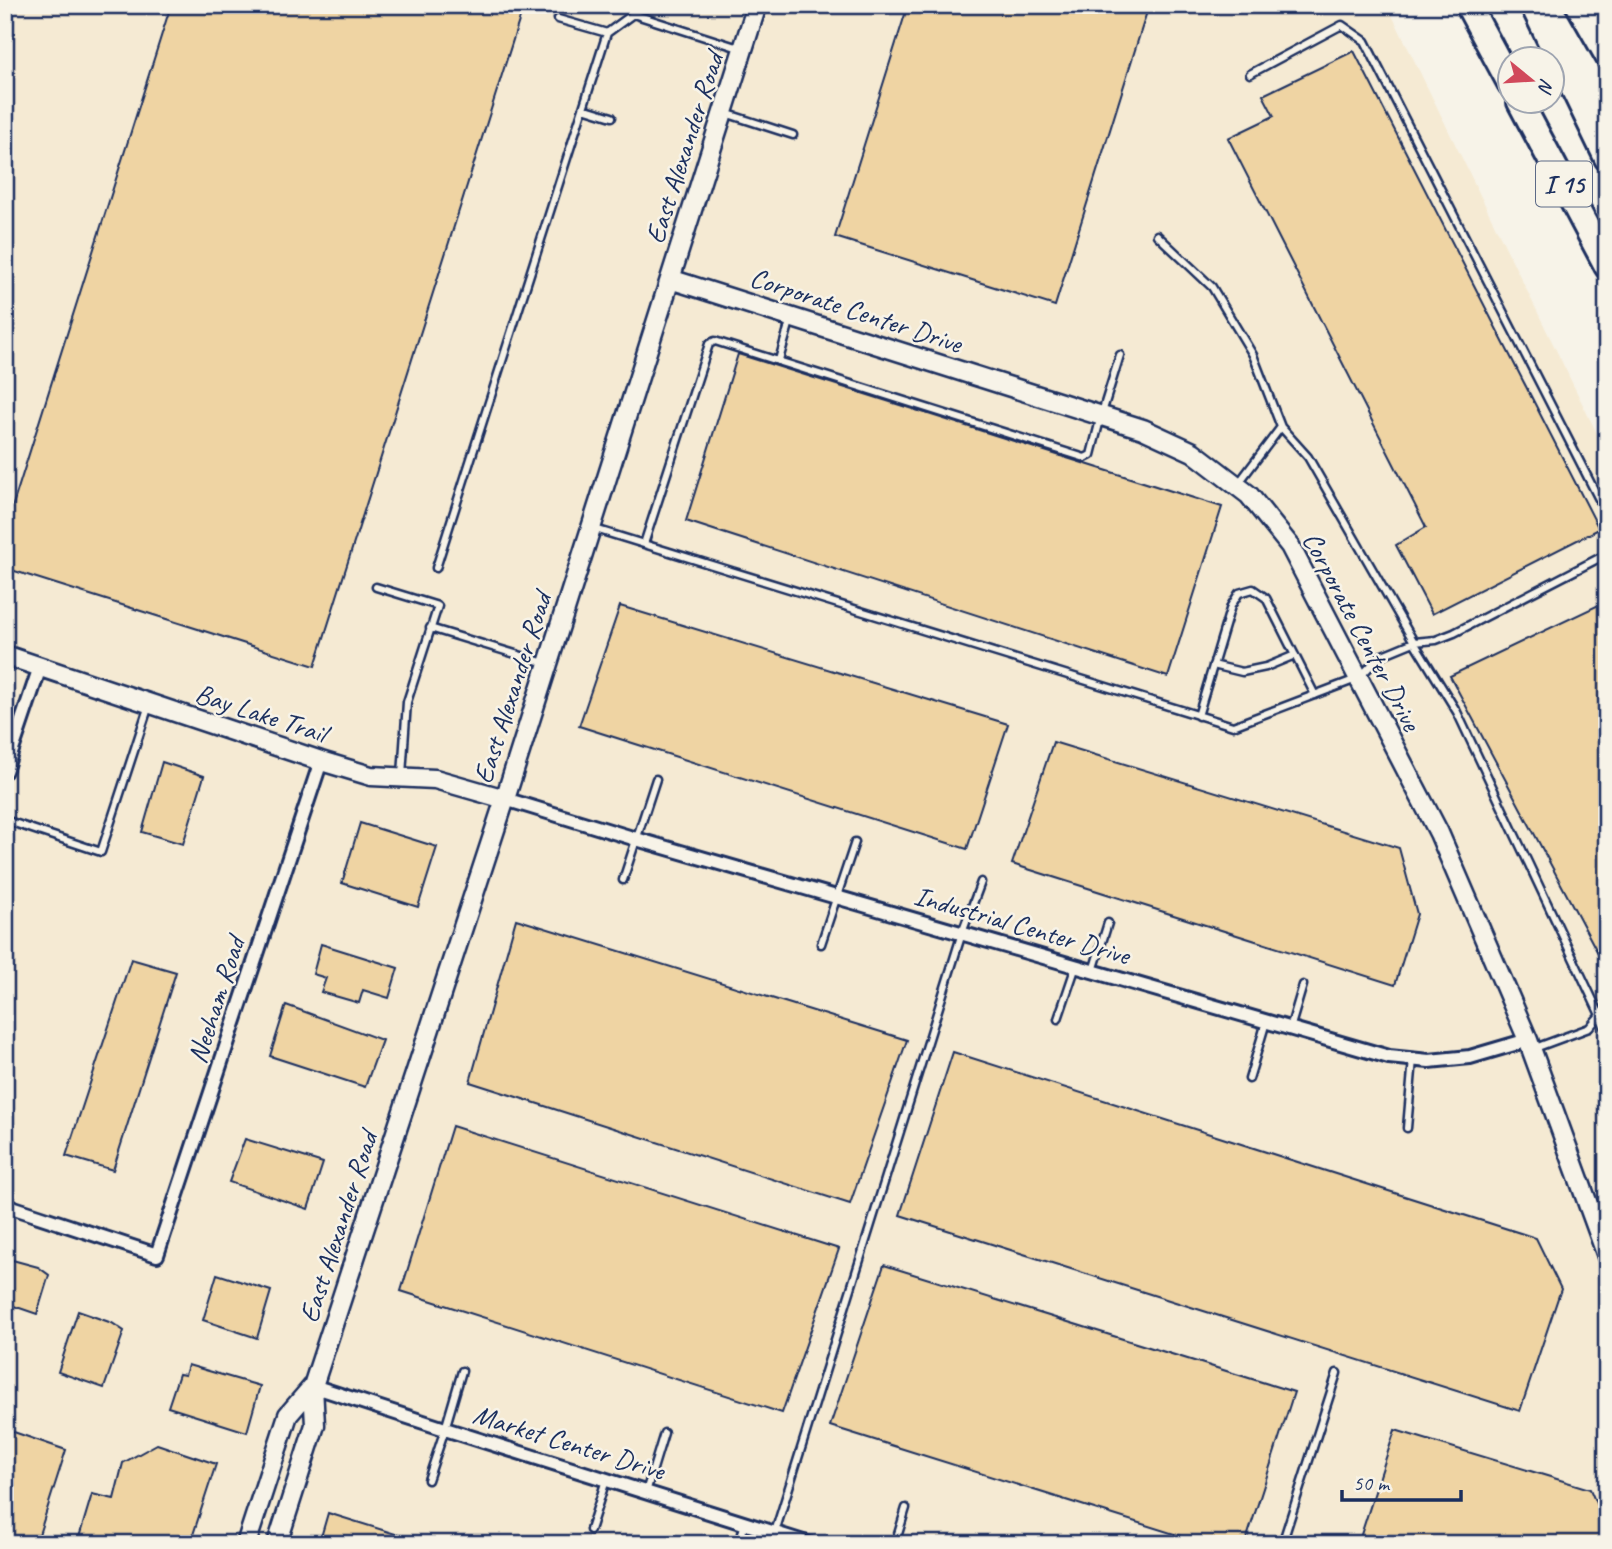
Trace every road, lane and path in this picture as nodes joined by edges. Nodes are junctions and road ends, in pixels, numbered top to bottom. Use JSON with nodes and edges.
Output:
{"nodes":[{"id":1,"x":757,"y":5,"type":"edge"},
{"id":2,"x":1468,"y":5,"type":"edge"},
{"id":3,"x":1533,"y":5,"type":"edge"},
{"id":4,"x":1548,"y":5,"type":"edge"},
{"id":5,"x":558,"y":19,"type":"dead end"},
{"id":6,"x":607,"y":33,"type":"junction"},
{"id":7,"x":743,"y":49,"type":"junction"},
{"id":8,"x":1496,"y":57,"type":"edge"},
{"id":9,"x":1250,"y":74,"type":"dead end"},
{"id":10,"x":583,"y":108,"type":"junction"},
{"id":11,"x":1607,"y":109,"type":"edge"},
{"id":12,"x":723,"y":113,"type":"junction"},
{"id":13,"x":1527,"y":116,"type":"edge"},
{"id":14,"x":612,"y":117,"type":"dead end"},
{"id":15,"x":793,"y":135,"type":"dead end"},
{"id":16,"x":1607,"y":158,"type":"edge"},
{"id":17,"x":1157,"y":234,"type":"dead end"},
{"id":18,"x":1607,"y":266,"type":"edge"},
{"id":19,"x":670,"y":279,"type":"junction"},
{"id":20,"x":792,"y":317,"type":"junction"},
{"id":21,"x":1121,"y":355,"type":"dead end"},
{"id":22,"x":779,"y":360,"type":"junction"},
{"id":23,"x":1101,"y":416,"type":"junction"},
{"id":24,"x":1281,"y":427,"type":"junction"},
{"id":25,"x":1236,"y":485,"type":"junction"},
{"id":26,"x":1607,"y":515,"type":"edge"},
{"id":27,"x":591,"y":528,"type":"junction"},
{"id":28,"x":644,"y":544,"type":"junction"},
{"id":29,"x":1607,"y":554,"type":"edge"},
{"id":30,"x":436,"y":568,"type":"dead end"},
{"id":31,"x":376,"y":587,"type":"dead end"},
{"id":32,"x":430,"y":628,"type":"junction"},
{"id":33,"x":1414,"y":642,"type":"junction"},
{"id":34,"x":1295,"y":655,"type":"junction"},
{"id":35,"x":5,"y":656,"type":"edge"},
{"id":36,"x":547,"y":664,"type":"junction"},
{"id":37,"x":1213,"y":665,"type":"junction"},
{"id":38,"x":40,"y":667,"type":"junction"},
{"id":39,"x":1359,"y":678,"type":"junction"},
{"id":40,"x":1315,"y":695,"type":"junction"},
{"id":41,"x":150,"y":704,"type":"junction"},
{"id":42,"x":1198,"y":716,"type":"junction"},
{"id":43,"x":321,"y":761,"type":"junction"},
{"id":44,"x":5,"y":771,"type":"edge"},
{"id":45,"x":402,"y":777,"type":"junction"},
{"id":46,"x":656,"y":779,"type":"dead end"},
{"id":47,"x":505,"y":799,"type":"junction"},
{"id":48,"x":5,"y":820,"type":"edge"},
{"id":49,"x":636,"y":839,"type":"junction"},
{"id":50,"x":855,"y":842,"type":"dead end"},
{"id":51,"x":623,"y":880,"type":"dead end"},
{"id":52,"x":981,"y":882,"type":"dead end"},
{"id":53,"x":837,"y":897,"type":"junction"},
{"id":54,"x":1108,"y":923,"type":"dead end"},
{"id":55,"x":962,"y":933,"type":"junction"},
{"id":56,"x":821,"y":944,"type":"dead end"},
{"id":57,"x":1076,"y":966,"type":"junction"},
{"id":58,"x":1093,"y":971,"type":"junction"},
{"id":59,"x":1303,"y":985,"type":"dead end"},
{"id":60,"x":1607,"y":1007,"type":"edge"},
{"id":61,"x":1600,"y":1015,"type":"junction"},
{"id":62,"x":1058,"y":1019,"type":"dead end"},
{"id":63,"x":1266,"y":1022,"type":"junction"},
{"id":64,"x":1290,"y":1029,"type":"junction"},
{"id":65,"x":1607,"y":1034,"type":"edge"},
{"id":66,"x":1530,"y":1045,"type":"junction"},
{"id":67,"x":1413,"y":1059,"type":"junction"},
{"id":68,"x":1249,"y":1079,"type":"dead end"},
{"id":69,"x":1407,"y":1128,"type":"dead end"},
{"id":70,"x":5,"y":1205,"type":"edge"},
{"id":71,"x":1607,"y":1255,"type":"edge"},
{"id":72,"x":462,"y":1371,"type":"dead end"},
{"id":73,"x":1336,"y":1373,"type":"dead end"},
{"id":74,"x":313,"y":1386,"type":"junction"},
{"id":75,"x":445,"y":1429,"type":"junction"},
{"id":76,"x":664,"y":1433,"type":"dead end"},
{"id":77,"x":428,"y":1480,"type":"dead end"},
{"id":78,"x":606,"y":1480,"type":"junction"},
{"id":79,"x":646,"y":1492,"type":"junction"},
{"id":80,"x":906,"y":1508,"type":"dead end"},
{"id":81,"x":745,"y":1523,"type":"junction"},
{"id":82,"x":590,"y":1530,"type":"dead end"},
{"id":83,"x":775,"y":1532,"type":"junction"},
{"id":84,"x":246,"y":1544,"type":"edge"},
{"id":85,"x":278,"y":1544,"type":"edge"},
{"id":86,"x":739,"y":1544,"type":"edge"},
{"id":87,"x":810,"y":1544,"type":"edge"},
{"id":88,"x":895,"y":1544,"type":"edge"},
{"id":89,"x":1282,"y":1544,"type":"edge"}],
"edges":[{"from":1,"to":7,"type":"street","name":"East Alexander Road"},
{"from":2,"to":8,"type":"highway"},
{"from":3,"to":16,"type":"highway","number":"I 15"},
{"from":4,"to":11,"type":"highway"},
{"from":5,"to":6,"type":"lane"},
{"from":6,"to":7,"type":"lane"},
{"from":6,"to":10,"type":"lane"},
{"from":7,"to":12,"type":"street","name":"East Alexander Road"},
{"from":9,"to":26,"type":"lane"},
{"from":10,"to":14,"type":"lane"},
{"from":10,"to":30,"type":"lane"},
{"from":12,"to":15,"type":"lane"},
{"from":12,"to":19,"type":"street","name":"East Alexander Road"},
{"from":13,"to":18,"type":"highway","number":"I 15"},
{"from":17,"to":24,"type":"lane"},
{"from":19,"to":20,"type":"street","name":"Corporate Center Drive"},
{"from":19,"to":27,"type":"street","name":"East Alexander Road"},
{"from":20,"to":22,"type":"lane"},
{"from":20,"to":23,"type":"street","name":"Corporate Center Drive"},
{"from":21,"to":23,"type":"lane"},
{"from":22,"to":23,"type":"lane"},
{"from":22,"to":28,"type":"lane"},
{"from":23,"to":25,"type":"street","name":"Corporate Center Drive"},
{"from":24,"to":25,"type":"lane"},
{"from":24,"to":33,"type":"lane"},
{"from":25,"to":39,"type":"street","name":"Corporate Center Drive"},
{"from":27,"to":28,"type":"lane"},
{"from":27,"to":36,"type":"street","name":"East Alexander Road"},
{"from":28,"to":42,"type":"lane"},
{"from":29,"to":33,"type":"lane"},
{"from":31,"to":32,"type":"lane"},
{"from":32,"to":36,"type":"lane"},
{"from":32,"to":45,"type":"lane"},
{"from":33,"to":39,"type":"lane"},
{"from":33,"to":61,"type":"lane"},
{"from":34,"to":37,"type":"lane"},
{"from":34,"to":37,"type":"lane"},
{"from":34,"to":40,"type":"lane"},
{"from":35,"to":38,"type":"street","name":"Bay Lake Trail"},
{"from":36,"to":47,"type":"street","name":"East Alexander Road"},
{"from":37,"to":42,"type":"lane"},
{"from":38,"to":41,"type":"street","name":"Bay Lake Trail"},
{"from":38,"to":44,"type":"street"},
{"from":39,"to":40,"type":"lane"},
{"from":39,"to":66,"type":"street","name":"Corporate Center Drive"},
{"from":40,"to":42,"type":"lane"},
{"from":41,"to":43,"type":"street","name":"Bay Lake Trail"},
{"from":41,"to":48,"type":"lane"},
{"from":43,"to":45,"type":"street","name":"Bay Lake Trail"},
{"from":43,"to":70,"type":"street","name":"Neeham Road"},
{"from":45,"to":47,"type":"street","name":"Bay Lake Trail"},
{"from":46,"to":49,"type":"lane"},
{"from":47,"to":49,"type":"street","name":"Industrial Center Drive"},
{"from":47,"to":74,"type":"street","name":"East Alexander Road"},
{"from":49,"to":51,"type":"lane"},
{"from":49,"to":53,"type":"street","name":"Industrial Center Drive"},
{"from":50,"to":53,"type":"lane"},
{"from":52,"to":55,"type":"lane"},
{"from":53,"to":55,"type":"street","name":"Industrial Center Drive"},
{"from":53,"to":56,"type":"lane"},
{"from":54,"to":58,"type":"lane"},
{"from":55,"to":57,"type":"street","name":"Industrial Center Drive"},
{"from":55,"to":83,"type":"lane"},
{"from":57,"to":58,"type":"street","name":"Industrial Center Drive"},
{"from":57,"to":62,"type":"lane"},
{"from":58,"to":63,"type":"street","name":"Industrial Center Drive"},
{"from":59,"to":64,"type":"lane"},
{"from":60,"to":61,"type":"lane"},
{"from":61,"to":65,"type":"lane"},
{"from":61,"to":66,"type":"lane"},
{"from":63,"to":64,"type":"street","name":"Industrial Center Drive"},
{"from":63,"to":68,"type":"lane"},
{"from":64,"to":67,"type":"street","name":"Industrial Center Drive"},
{"from":66,"to":67,"type":"street","name":"Industrial Center Drive"},
{"from":66,"to":71,"type":"street","name":"Corporate Center Drive"},
{"from":67,"to":69,"type":"lane"},
{"from":72,"to":75,"type":"lane"},
{"from":73,"to":89,"type":"lane"},
{"from":74,"to":75,"type":"street","name":"Market Center Drive"},
{"from":74,"to":84,"type":"street","name":"East Alexander Road"},
{"from":74,"to":85,"type":"street","name":"East Alexander Road"},
{"from":75,"to":77,"type":"lane"},
{"from":75,"to":78,"type":"street","name":"Market Center Drive"},
{"from":76,"to":79,"type":"lane"},
{"from":78,"to":79,"type":"street","name":"Market Center Drive"},
{"from":78,"to":82,"type":"lane"},
{"from":79,"to":81,"type":"street","name":"Market Center Drive"},
{"from":80,"to":88,"type":"lane"},
{"from":81,"to":83,"type":"street","name":"Market Center Drive"},
{"from":81,"to":86,"type":"lane"},
{"from":83,"to":87,"type":"street","name":"Market Center Drive"}]}
